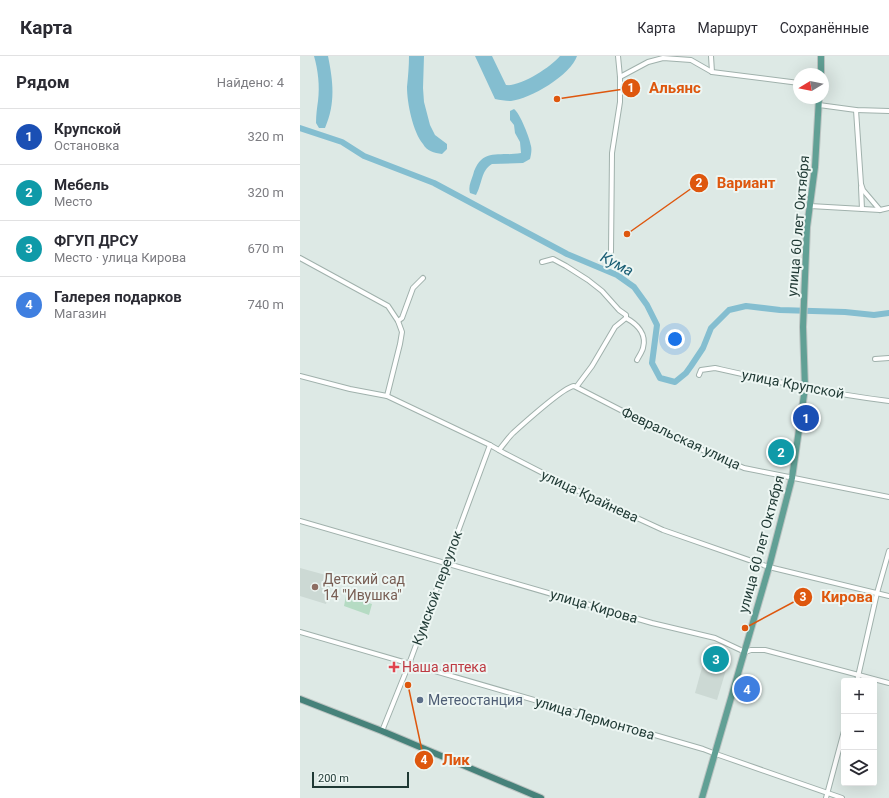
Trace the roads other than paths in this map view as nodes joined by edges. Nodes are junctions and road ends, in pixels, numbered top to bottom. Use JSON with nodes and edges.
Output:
{"nodes":[{"id":1,"x":618,"y":56,"type":"edge"},
{"id":2,"x":711,"y":56,"type":"edge"},
{"id":3,"x":821,"y":56,"type":"edge"},
{"id":4,"x":821,"y":68,"type":"edge"},
{"id":5,"x":712,"y":72,"type":"junction"},
{"id":6,"x":620,"y":76,"type":"junction"},
{"id":7,"x":793,"y":81,"type":"edge"},
{"id":8,"x":819,"y":105,"type":"joint"},
{"id":9,"x":856,"y":110,"type":"junction"},
{"id":10,"x":889,"y":111,"type":"edge"},
{"id":11,"x":861,"y":184,"type":"junction"},
{"id":12,"x":810,"y":206,"type":"junction"},
{"id":13,"x":889,"y":208,"type":"edge"},
{"id":14,"x":862,"y":209,"type":"junction"},
{"id":15,"x":880,"y":210,"type":"junction"},
{"id":16,"x":611,"y":252,"type":"dead end"},
{"id":17,"x":300,"y":258,"type":"edge"},
{"id":18,"x":542,"y":262,"type":"dead end"},
{"id":19,"x":423,"y":278,"type":"dead end"},
{"id":20,"x":626,"y":318,"type":"junction"},
{"id":21,"x":398,"y":321,"type":"junction"},
{"id":22,"x":889,"y":358,"type":"edge"},
{"id":23,"x":875,"y":359,"type":"dead end"},
{"id":24,"x":637,"y":360,"type":"dead end"},
{"id":25,"x":699,"y":374,"type":"dead end"},
{"id":26,"x":300,"y":376,"type":"edge"},
{"id":27,"x":577,"y":386,"type":"junction"},
{"id":28,"x":805,"y":388,"type":"junction"},
{"id":29,"x":387,"y":396,"type":"junction"},
{"id":30,"x":889,"y":401,"type":"edge"},
{"id":31,"x":490,"y":445,"type":"junction"},
{"id":32,"x":499,"y":450,"type":"junction"},
{"id":33,"x":792,"y":478,"type":"junction"},
{"id":34,"x":889,"y":497,"type":"edge"},
{"id":35,"x":300,"y":521,"type":"edge"},
{"id":36,"x":889,"y":551,"type":"edge"},
{"id":37,"x":446,"y":563,"type":"junction"},
{"id":38,"x":769,"y":567,"type":"junction"},
{"id":39,"x":877,"y":593,"type":"junction"},
{"id":40,"x":889,"y":596,"type":"edge"},
{"id":41,"x":300,"y":632,"type":"edge"},
{"id":42,"x":745,"y":652,"type":"junction"},
{"id":43,"x":409,"y":664,"type":"junction"},
{"id":44,"x":858,"y":676,"type":"junction"},
{"id":45,"x":889,"y":683,"type":"edge"},
{"id":46,"x":300,"y":699,"type":"edge"},
{"id":47,"x":382,"y":732,"type":"junction"},
{"id":48,"x":841,"y":743,"type":"edge"},
{"id":49,"x":716,"y":754,"type":"junction"},
{"id":50,"x":828,"y":793,"type":"junction"},
{"id":51,"x":541,"y":798,"type":"edge"},
{"id":52,"x":702,"y":798,"type":"edge"},
{"id":53,"x":826,"y":798,"type":"edge"},
{"id":54,"x":842,"y":798,"type":"edge"}],
"edges":[{"from":1,"to":6,"type":"street"},
{"from":2,"to":5,"type":"street"},
{"from":3,"to":4,"type":"main road"},
{"from":5,"to":6,"type":"street"},
{"from":5,"to":7,"type":"street"},
{"from":6,"to":16,"type":"street"},
{"from":8,"to":9,"type":"street"},
{"from":8,"to":12,"type":"main road","name":"улица 60 лет Октября"},
{"from":9,"to":10,"type":"street"},
{"from":9,"to":11,"type":"street"},
{"from":11,"to":14,"type":"street"},
{"from":11,"to":15,"type":"street"},
{"from":12,"to":14,"type":"street"},
{"from":12,"to":28,"type":"main road","name":"улица 60 лет Октября"},
{"from":13,"to":15,"type":"street"},
{"from":14,"to":15,"type":"street"},
{"from":17,"to":21,"type":"street"},
{"from":18,"to":20,"type":"street"},
{"from":19,"to":21,"type":"street"},
{"from":20,"to":24,"type":"street"},
{"from":20,"to":27,"type":"street"},
{"from":21,"to":29,"type":"street"},
{"from":22,"to":23,"type":"street"},
{"from":25,"to":28,"type":"street","name":"улица Крупской"},
{"from":26,"to":29,"type":"street","name":"улица Крайнева"},
{"from":27,"to":32,"type":"street","name":"Февральская улица"},
{"from":27,"to":33,"type":"street","name":"Февральская улица"},
{"from":28,"to":30,"type":"street","name":"улица Крупской"},
{"from":28,"to":33,"type":"main road","name":"улица 60 лет Октября"},
{"from":29,"to":31,"type":"street","name":"улица Крайнева"},
{"from":31,"to":32,"type":"street","name":"улица Крайнева"},
{"from":31,"to":37,"type":"street","name":"Кумской переулок"},
{"from":32,"to":38,"type":"street","name":"улица Крайнева"},
{"from":33,"to":34,"type":"street","name":"Февральская улица"},
{"from":33,"to":38,"type":"main road","name":"улица 60 лет Октября"},
{"from":35,"to":37,"type":"street","name":"улица Кирова"},
{"from":36,"to":39,"type":"street"},
{"from":37,"to":42,"type":"street","name":"улица Кирова"},
{"from":37,"to":43,"type":"street","name":"Кумской переулок"},
{"from":38,"to":39,"type":"street","name":"улица Крайнева"},
{"from":38,"to":42,"type":"main road","name":"улица 60 лет Октября"},
{"from":39,"to":40,"type":"street","name":"улица Крайнева"},
{"from":39,"to":44,"type":"street"},
{"from":41,"to":43,"type":"street","name":"улица Лермонтова"},
{"from":42,"to":44,"type":"street"},
{"from":42,"to":49,"type":"main road","name":"улица 60 лет Октября"},
{"from":43,"to":47,"type":"street","name":"Кумской переулок"},
{"from":43,"to":49,"type":"street","name":"улица Лермонтова"},
{"from":44,"to":45,"type":"street"},
{"from":46,"to":47,"type":"highway"},
{"from":47,"to":51,"type":"highway"},
{"from":48,"to":50,"type":"street"},
{"from":49,"to":50,"type":"street","name":"улица Лермонтова"},
{"from":49,"to":52,"type":"main road","name":"улица 60 лет Октября"},
{"from":50,"to":53,"type":"street"},
{"from":50,"to":54,"type":"street","name":"улица Лермонтова"}]}
